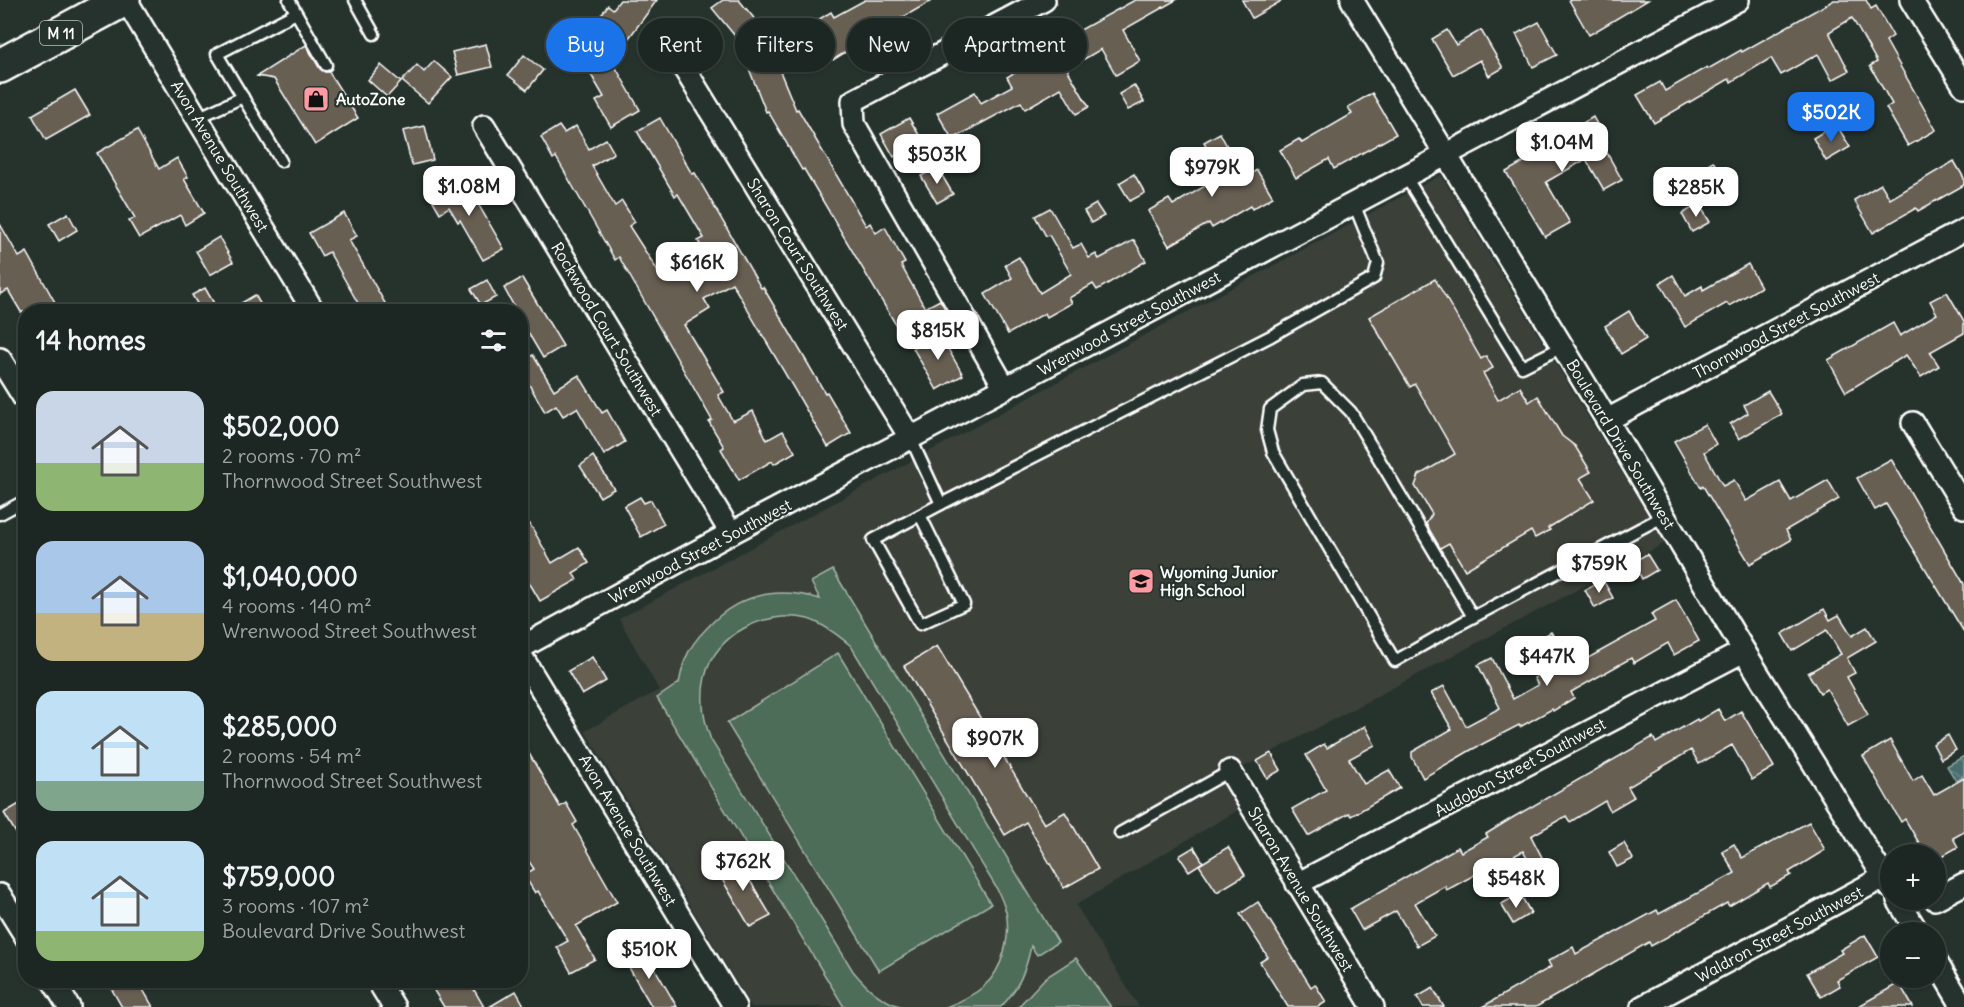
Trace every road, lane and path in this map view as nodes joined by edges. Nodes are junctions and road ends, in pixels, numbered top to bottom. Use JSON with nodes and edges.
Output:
{"nodes":[{"id":1,"x":124,"y":0,"type":"edge"},
{"id":2,"x":289,"y":0,"type":"edge"},
{"id":3,"x":355,"y":0,"type":"edge"},
{"id":4,"x":1044,"y":0,"type":"edge"},
{"id":5,"x":1352,"y":0,"type":"edge"},
{"id":6,"x":1738,"y":0,"type":"edge"},
{"id":7,"x":1911,"y":0,"type":"edge"},
{"id":8,"x":296,"y":13,"type":"junction"},
{"id":9,"x":374,"y":34,"type":"dead end"},
{"id":10,"x":326,"y":65,"type":"dead end"},
{"id":11,"x":0,"y":66,"type":"edge"},
{"id":12,"x":686,"y":72,"type":"edge"},
{"id":13,"x":1964,"y":86,"type":"edge"},
{"id":14,"x":243,"y":97,"type":"junction"},
{"id":15,"x":197,"y":118,"type":"junction"},
{"id":16,"x":484,"y":126,"type":"dead end"},
{"id":17,"x":1445,"y":156,"type":"junction"},
{"id":18,"x":281,"y":161,"type":"dead end"},
{"id":19,"x":1406,"y":177,"type":"junction"},
{"id":20,"x":1354,"y":204,"type":"junction"},
{"id":21,"x":1964,"y":230,"type":"edge"},
{"id":22,"x":309,"y":304,"type":"edge"},
{"id":23,"x":1562,"y":347,"type":"junction"},
{"id":24,"x":0,"y":359,"type":"edge"},
{"id":25,"x":18,"y":388,"type":"edge"},
{"id":26,"x":1005,"y":388,"type":"junction"},
{"id":27,"x":1608,"y":420,"type":"junction"},
{"id":28,"x":1913,"y":423,"type":"dead end"},
{"id":29,"x":911,"y":439,"type":"junction"},
{"id":30,"x":18,"y":504,"type":"edge"},
{"id":31,"x":941,"y":504,"type":"junction"},
{"id":32,"x":1964,"y":507,"type":"edge"},
{"id":33,"x":0,"y":514,"type":"edge"},
{"id":34,"x":920,"y":515,"type":"junction"},
{"id":35,"x":1664,"y":516,"type":"junction"},
{"id":36,"x":731,"y":533,"type":"junction"},
{"id":37,"x":1473,"y":616,"type":"junction"},
{"id":38,"x":1744,"y":651,"type":"junction"},
{"id":39,"x":528,"y":656,"type":"edge"},
{"id":40,"x":528,"y":670,"type":"edge"},
{"id":41,"x":1230,"y":771,"type":"joint"},
{"id":42,"x":1120,"y":833,"type":"dead end"},
{"id":43,"x":1880,"y":871,"type":"edge"},
{"id":44,"x":1297,"y":884,"type":"junction"},
{"id":45,"x":1964,"y":885,"type":"edge"},
{"id":46,"x":1880,"y":886,"type":"edge"},
{"id":47,"x":1946,"y":894,"type":"edge"},
{"id":48,"x":0,"y":896,"type":"edge"},
{"id":49,"x":18,"y":924,"type":"edge"},
{"id":50,"x":1946,"y":978,"type":"edge"},
{"id":51,"x":57,"y":988,"type":"edge"},
{"id":52,"x":382,"y":988,"type":"edge"},
{"id":53,"x":69,"y":1007,"type":"edge"},
{"id":54,"x":394,"y":1007,"type":"edge"},
{"id":55,"x":735,"y":1007,"type":"edge"},
{"id":56,"x":1373,"y":1007,"type":"edge"},
{"id":57,"x":1642,"y":1007,"type":"edge"},
{"id":58,"x":1963,"y":1007,"type":"edge"}],
"edges":[{"from":1,"to":11,"type":"main road","number":"M 11"},
{"from":1,"to":15,"type":"street","name":"Avon Avenue Southwest"},
{"from":2,"to":8,"type":"lane"},
{"from":3,"to":9,"type":"lane"},
{"from":4,"to":26,"type":"street"},
{"from":5,"to":17,"type":"street","name":"Boulevard Drive Southwest"},
{"from":6,"to":17,"type":"street","name":"Wrenwood Street Southwest"},
{"from":7,"to":13,"type":"street"},
{"from":8,"to":10,"type":"lane"},
{"from":8,"to":14,"type":"lane"},
{"from":12,"to":29,"type":"street","name":"Sharon Court Southwest"},
{"from":14,"to":15,"type":"lane"},
{"from":14,"to":18,"type":"lane"},
{"from":15,"to":22,"type":"street","name":"Avon Avenue Southwest"},
{"from":16,"to":36,"type":"street","name":"Rockwood Court Southwest"},
{"from":17,"to":19,"type":"street","name":"Wrenwood Street Southwest"},
{"from":17,"to":23,"type":"street","name":"Boulevard Drive Southwest"},
{"from":19,"to":20,"type":"street","name":"Wrenwood Street Southwest"},
{"from":19,"to":23,"type":"lane"},
{"from":20,"to":26,"type":"street","name":"Wrenwood Street Southwest"},
{"from":20,"to":31,"type":"lane"},
{"from":21,"to":27,"type":"street","name":"Thornwood Street Southwest"},
{"from":23,"to":27,"type":"street","name":"Boulevard Drive Southwest"},
{"from":24,"to":25,"type":"street"},
{"from":26,"to":29,"type":"street","name":"Wrenwood Street Southwest"},
{"from":27,"to":35,"type":"street","name":"Boulevard Drive Southwest"},
{"from":28,"to":32,"type":"street"},
{"from":29,"to":31,"type":"lane"},
{"from":29,"to":36,"type":"street","name":"Wrenwood Street Southwest"},
{"from":30,"to":33,"type":"lane"},
{"from":31,"to":34,"type":"lane"},
{"from":34,"to":34,"type":"lane"},
{"from":35,"to":37,"type":"lane"},
{"from":35,"to":38,"type":"street","name":"Boulevard Drive Southwest"},
{"from":36,"to":39,"type":"street","name":"Wrenwood Street Southwest"},
{"from":37,"to":37,"type":"lane"},
{"from":38,"to":43,"type":"street","name":"Boulevard Drive Southwest"},
{"from":38,"to":44,"type":"street","name":"Audobon Street Southwest"},
{"from":40,"to":55,"type":"street","name":"Avon Avenue Southwest"},
{"from":41,"to":42,"type":"lane"},
{"from":41,"to":44,"type":"street","name":"Sharon Avenue Southwest"},
{"from":44,"to":56,"type":"street","name":"Sharon Avenue Southwest"},
{"from":45,"to":47,"type":"street"},
{"from":46,"to":57,"type":"street","name":"Waldron Street Southwest"},
{"from":48,"to":49,"type":"street"},
{"from":50,"to":58,"type":"street"},
{"from":51,"to":53,"type":"street"},
{"from":52,"to":54,"type":"street"}]}
